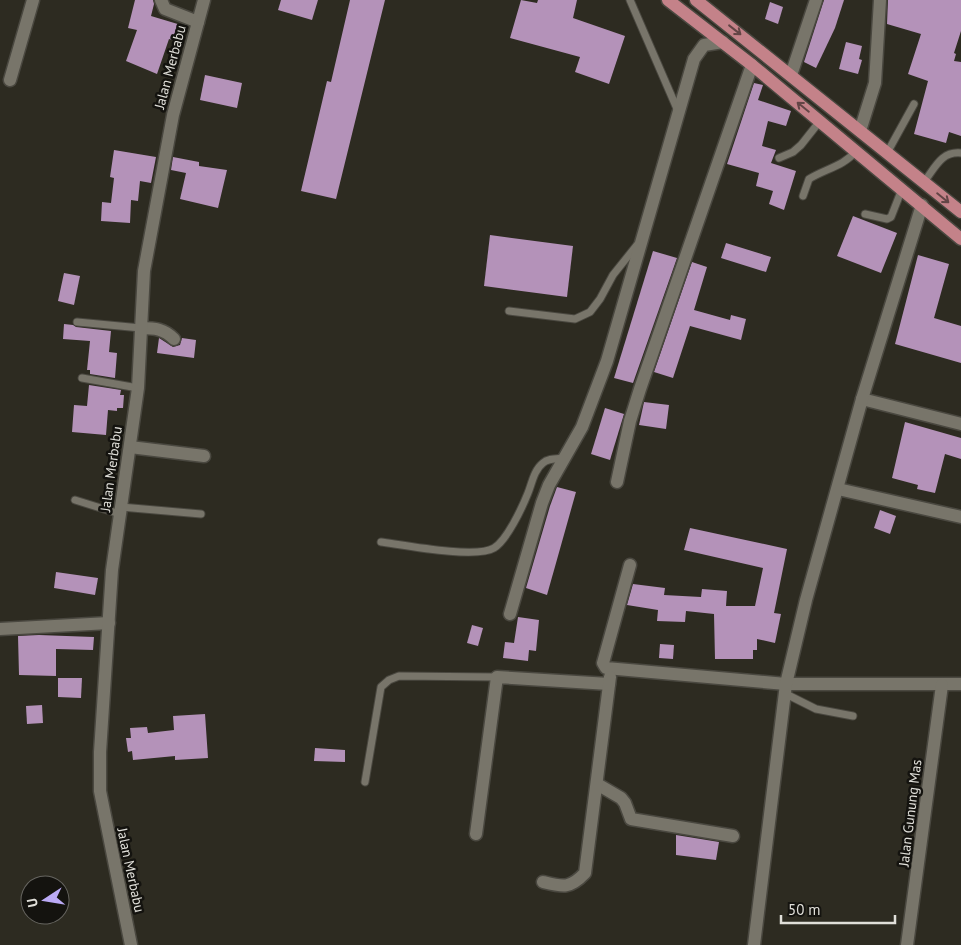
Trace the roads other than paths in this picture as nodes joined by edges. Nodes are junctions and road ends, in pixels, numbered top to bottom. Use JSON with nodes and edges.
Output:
{"nodes":[{"id":1,"x":33,"y":0,"type":"edge"},
{"id":2,"x":161,"y":0,"type":"edge"},
{"id":3,"x":204,"y":0,"type":"edge"},
{"id":4,"x":630,"y":0,"type":"edge"},
{"id":5,"x":668,"y":0,"type":"edge"},
{"id":6,"x":696,"y":0,"type":"edge"},
{"id":7,"x":816,"y":0,"type":"edge"},
{"id":8,"x":880,"y":0,"type":"edge"},
{"id":9,"x":198,"y":22,"type":"junction"},
{"id":10,"x":723,"y":42,"type":"junction"},
{"id":11,"x":752,"y":65,"type":"junction"},
{"id":12,"x":791,"y":76,"type":"junction"},
{"id":13,"x":10,"y":80,"type":"dead end"},
{"id":14,"x":914,"y":104,"type":"dead end"},
{"id":15,"x":678,"y":111,"type":"junction"},
{"id":16,"x":820,"y":121,"type":"junction"},
{"id":17,"x":860,"y":131,"type":"junction"},
{"id":18,"x":856,"y":151,"type":"junction"},
{"id":19,"x":887,"y":153,"type":"junction"},
{"id":20,"x":961,"y":153,"type":"edge"},
{"id":21,"x":778,"y":158,"type":"dead end"},
{"id":22,"x":901,"y":164,"type":"junction"},
{"id":23,"x":890,"y":179,"type":"junction"},
{"id":24,"x":924,"y":182,"type":"junction"},
{"id":25,"x":902,"y":189,"type":"junction"},
{"id":26,"x":803,"y":196,"type":"dead end"},
{"id":27,"x":922,"y":205,"type":"junction"},
{"id":28,"x":961,"y":212,"type":"edge"},
{"id":29,"x":865,"y":214,"type":"dead end"},
{"id":30,"x":961,"y":239,"type":"edge"},
{"id":31,"x":640,"y":241,"type":"junction"},
{"id":32,"x":508,"y":311,"type":"dead end"},
{"id":33,"x":77,"y":322,"type":"dead end"},
{"id":34,"x":141,"y":328,"type":"junction"},
{"id":35,"x":174,"y":340,"type":"dead end"},
{"id":36,"x":82,"y":378,"type":"dead end"},
{"id":37,"x":138,"y":388,"type":"junction"},
{"id":38,"x":862,"y":399,"type":"junction"},
{"id":39,"x":961,"y":424,"type":"edge"},
{"id":40,"x":130,"y":447,"type":"junction"},
{"id":41,"x":204,"y":456,"type":"dead end"},
{"id":42,"x":565,"y":458,"type":"junction"},
{"id":43,"x":617,"y":482,"type":"dead end"},
{"id":44,"x":838,"y":489,"type":"junction"},
{"id":45,"x":75,"y":500,"type":"dead end"},
{"id":46,"x":120,"y":510,"type":"junction"},
{"id":47,"x":201,"y":514,"type":"dead end"},
{"id":48,"x":961,"y":517,"type":"edge"},
{"id":49,"x":380,"y":542,"type":"dead end"},
{"id":50,"x":630,"y":565,"type":"dead end"},
{"id":51,"x":510,"y":614,"type":"dead end"},
{"id":52,"x":109,"y":623,"type":"junction"},
{"id":53,"x":0,"y":629,"type":"edge"},
{"id":54,"x":611,"y":670,"type":"junction"},
{"id":55,"x":498,"y":677,"type":"junction"},
{"id":56,"x":609,"y":684,"type":"junction"},
{"id":57,"x":961,"y":684,"type":"edge"},
{"id":58,"x":942,"y":685,"type":"junction"},
{"id":59,"x":785,"y":688,"type":"junction"},
{"id":60,"x":853,"y":716,"type":"dead end"},
{"id":61,"x":364,"y":782,"type":"dead end"},
{"id":62,"x":597,"y":784,"type":"junction"},
{"id":63,"x":476,"y":834,"type":"dead end"},
{"id":64,"x":733,"y":836,"type":"dead end"},
{"id":65,"x":543,"y":882,"type":"dead end"},
{"id":66,"x":131,"y":945,"type":"edge"},
{"id":67,"x":754,"y":945,"type":"edge"},
{"id":68,"x":907,"y":945,"type":"edge"}],
"edges":[{"from":1,"to":13,"type":"street"},
{"from":2,"to":9,"type":"street"},
{"from":3,"to":9,"type":"street","name":"Jalan Merbabu"},
{"from":4,"to":15,"type":"lane"},
{"from":5,"to":10,"type":"main road"},
{"from":6,"to":12,"type":"main road","one_way":true},
{"from":7,"to":12,"type":"street"},
{"from":8,"to":17,"type":"street"},
{"from":9,"to":34,"type":"street","name":"Jalan Merbabu"},
{"from":10,"to":11,"type":"main road"},
{"from":10,"to":15,"type":"street"},
{"from":16,"to":11,"type":"main road","one_way":true},
{"from":11,"to":43,"type":"street"},
{"from":12,"to":17,"type":"main road"},
{"from":14,"to":19,"type":"lane"},
{"from":15,"to":31,"type":"street"},
{"from":16,"to":18,"type":"main road"},
{"from":16,"to":21,"type":"lane"},
{"from":17,"to":19,"type":"main road"},
{"from":18,"to":23,"type":"main road"},
{"from":18,"to":26,"type":"lane"},
{"from":19,"to":22,"type":"main road"},
{"from":20,"to":24,"type":"lane"},
{"from":22,"to":23,"type":"main road"},
{"from":22,"to":24,"type":"main road"},
{"from":23,"to":25,"type":"main road"},
{"from":24,"to":28,"type":"main road","one_way":true},
{"from":25,"to":27,"type":"main road"},
{"from":25,"to":29,"type":"lane"},
{"from":27,"to":30,"type":"main road"},
{"from":27,"to":38,"type":"street"},
{"from":31,"to":32,"type":"lane"},
{"from":31,"to":42,"type":"street"},
{"from":33,"to":34,"type":"lane"},
{"from":34,"to":35,"type":"street"},
{"from":34,"to":37,"type":"street","name":"Jalan Merbabu"},
{"from":36,"to":37,"type":"lane"},
{"from":37,"to":40,"type":"street","name":"Jalan Merbabu"},
{"from":38,"to":39,"type":"street"},
{"from":38,"to":44,"type":"street"},
{"from":40,"to":41,"type":"street"},
{"from":40,"to":46,"type":"street","name":"Jalan Merbabu"},
{"from":42,"to":49,"type":"lane"},
{"from":42,"to":51,"type":"street"},
{"from":44,"to":48,"type":"street"},
{"from":44,"to":59,"type":"street"},
{"from":45,"to":46,"type":"lane"},
{"from":46,"to":47,"type":"lane"},
{"from":46,"to":52,"type":"street","name":"Jalan Merbabu"},
{"from":50,"to":54,"type":"street"},
{"from":52,"to":53,"type":"street"},
{"from":52,"to":66,"type":"street","name":"Jalan Merbabu"},
{"from":54,"to":56,"type":"street"},
{"from":54,"to":59,"type":"street"},
{"from":55,"to":56,"type":"street"},
{"from":55,"to":61,"type":"lane"},
{"from":55,"to":63,"type":"street"},
{"from":56,"to":62,"type":"street"},
{"from":57,"to":58,"type":"street"},
{"from":58,"to":59,"type":"street"},
{"from":58,"to":68,"type":"street","name":"Jalan Gunung Mas"},
{"from":59,"to":60,"type":"lane"},
{"from":59,"to":67,"type":"street"},
{"from":62,"to":64,"type":"street"},
{"from":62,"to":65,"type":"street"}]}
